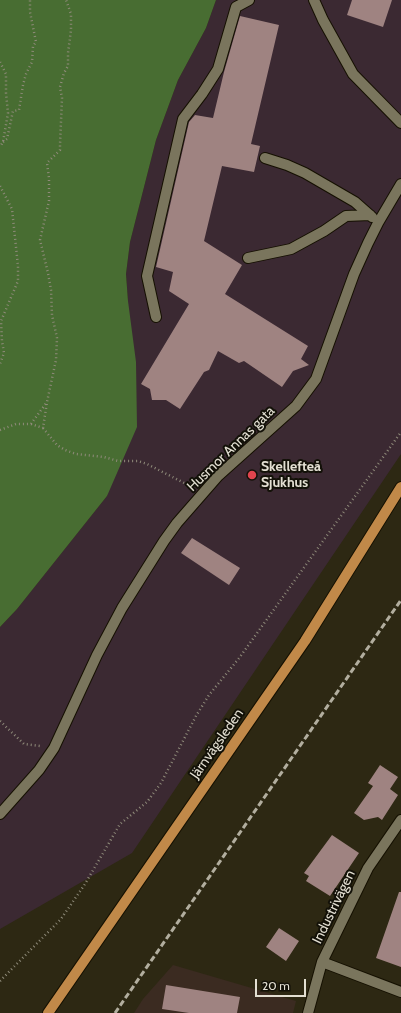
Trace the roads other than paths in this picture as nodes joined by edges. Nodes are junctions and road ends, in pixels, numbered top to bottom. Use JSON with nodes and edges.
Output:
{"nodes":[{"id":1,"x":249,"y":0,"type":"edge"},
{"id":2,"x":314,"y":0,"type":"edge"},
{"id":3,"x":401,"y":123,"type":"edge"},
{"id":4,"x":265,"y":158,"type":"dead end"},
{"id":5,"x":401,"y":184,"type":"edge"},
{"id":6,"x":370,"y":215,"type":"junction"},
{"id":7,"x":378,"y":223,"type":"junction"},
{"id":8,"x":248,"y":258,"type":"dead end"},
{"id":9,"x":156,"y":317,"type":"dead end"},
{"id":10,"x":401,"y":487,"type":"edge"},
{"id":11,"x":0,"y":814,"type":"edge"},
{"id":12,"x":401,"y":820,"type":"edge"},
{"id":13,"x":322,"y":962,"type":"junction"},
{"id":14,"x":401,"y":992,"type":"edge"},
{"id":15,"x":48,"y":1013,"type":"edge"},
{"id":16,"x":308,"y":1013,"type":"edge"}],
"edges":[{"from":1,"to":9,"type":"street"},
{"from":2,"to":3,"type":"street"},
{"from":4,"to":6,"type":"street"},
{"from":5,"to":7,"type":"street","name":"Husmor Annas gata"},
{"from":6,"to":7,"type":"street"},
{"from":6,"to":8,"type":"street"},
{"from":7,"to":11,"type":"street","name":"Husmor Annas gata"},
{"from":10,"to":15,"type":"main road","name":"Järnvägsleden"},
{"from":12,"to":13,"type":"street","name":"Industrivägen"},
{"from":13,"to":14,"type":"street"},
{"from":13,"to":16,"type":"street","name":"Industrivägen"}]}
